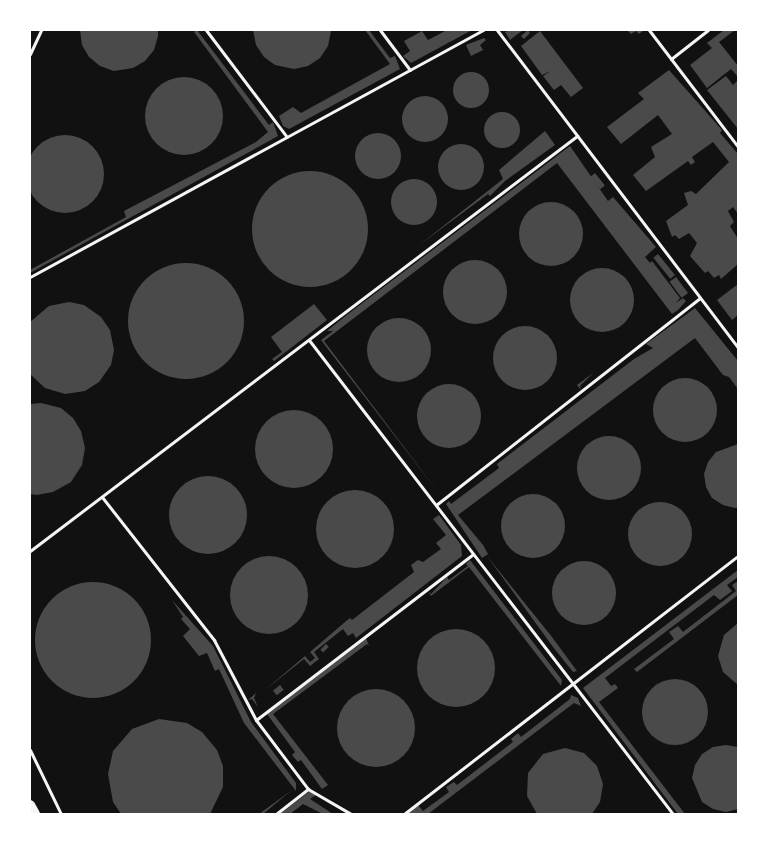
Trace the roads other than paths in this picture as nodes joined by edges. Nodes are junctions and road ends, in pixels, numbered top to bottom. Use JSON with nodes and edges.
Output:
{"nodes":[{"id":1,"x":41,"y":30,"type":"edge"},
{"id":2,"x":206,"y":30,"type":"edge"},
{"id":3,"x":380,"y":30,"type":"edge"},
{"id":4,"x":483,"y":30,"type":"edge"},
{"id":5,"x":497,"y":30,"type":"edge"},
{"id":6,"x":649,"y":30,"type":"edge"},
{"id":7,"x":708,"y":30,"type":"edge"},
{"id":8,"x":30,"y":54,"type":"edge"},
{"id":9,"x":671,"y":59,"type":"junction"},
{"id":10,"x":410,"y":70,"type":"junction"},
{"id":11,"x":577,"y":136,"type":"junction"},
{"id":12,"x":287,"y":137,"type":"junction"},
{"id":13,"x":738,"y":147,"type":"edge"},
{"id":14,"x":30,"y":277,"type":"edge"},
{"id":15,"x":700,"y":298,"type":"junction"},
{"id":16,"x":309,"y":340,"type":"junction"},
{"id":17,"x":738,"y":348,"type":"edge"},
{"id":18,"x":102,"y":497,"type":"junction"},
{"id":19,"x":436,"y":505,"type":"junction"},
{"id":20,"x":30,"y":551,"type":"edge"},
{"id":21,"x":473,"y":554,"type":"junction"},
{"id":22,"x":738,"y":556,"type":"edge"},
{"id":23,"x":572,"y":683,"type":"junction"},
{"id":24,"x":256,"y":720,"type":"junction"},
{"id":25,"x":30,"y":750,"type":"edge"},
{"id":26,"x":308,"y":789,"type":"junction"},
{"id":27,"x":30,"y":805,"type":"edge"},
{"id":28,"x":35,"y":814,"type":"edge"},
{"id":29,"x":60,"y":814,"type":"edge"},
{"id":30,"x":276,"y":814,"type":"edge"},
{"id":31,"x":351,"y":814,"type":"edge"},
{"id":32,"x":404,"y":814,"type":"edge"},
{"id":33,"x":673,"y":814,"type":"edge"}],
"edges":[{"from":1,"to":8,"type":"lane"},
{"from":2,"to":12,"type":"lane"},
{"from":3,"to":10,"type":"lane"},
{"from":4,"to":10,"type":"lane"},
{"from":5,"to":11,"type":"lane"},
{"from":6,"to":9,"type":"lane"},
{"from":7,"to":9,"type":"lane"},
{"from":9,"to":13,"type":"lane"},
{"from":10,"to":12,"type":"lane"},
{"from":11,"to":15,"type":"lane"},
{"from":11,"to":16,"type":"lane"},
{"from":12,"to":14,"type":"lane"},
{"from":15,"to":17,"type":"lane"},
{"from":15,"to":19,"type":"lane"},
{"from":16,"to":18,"type":"lane"},
{"from":16,"to":19,"type":"lane"},
{"from":18,"to":20,"type":"lane"},
{"from":18,"to":24,"type":"lane"},
{"from":19,"to":21,"type":"lane"},
{"from":21,"to":23,"type":"lane"},
{"from":21,"to":24,"type":"lane"},
{"from":22,"to":23,"type":"lane"},
{"from":23,"to":32,"type":"lane"},
{"from":23,"to":33,"type":"lane"},
{"from":24,"to":26,"type":"lane"},
{"from":25,"to":29,"type":"lane"},
{"from":26,"to":30,"type":"lane"},
{"from":26,"to":31,"type":"lane"},
{"from":27,"to":28,"type":"main road"}]}
